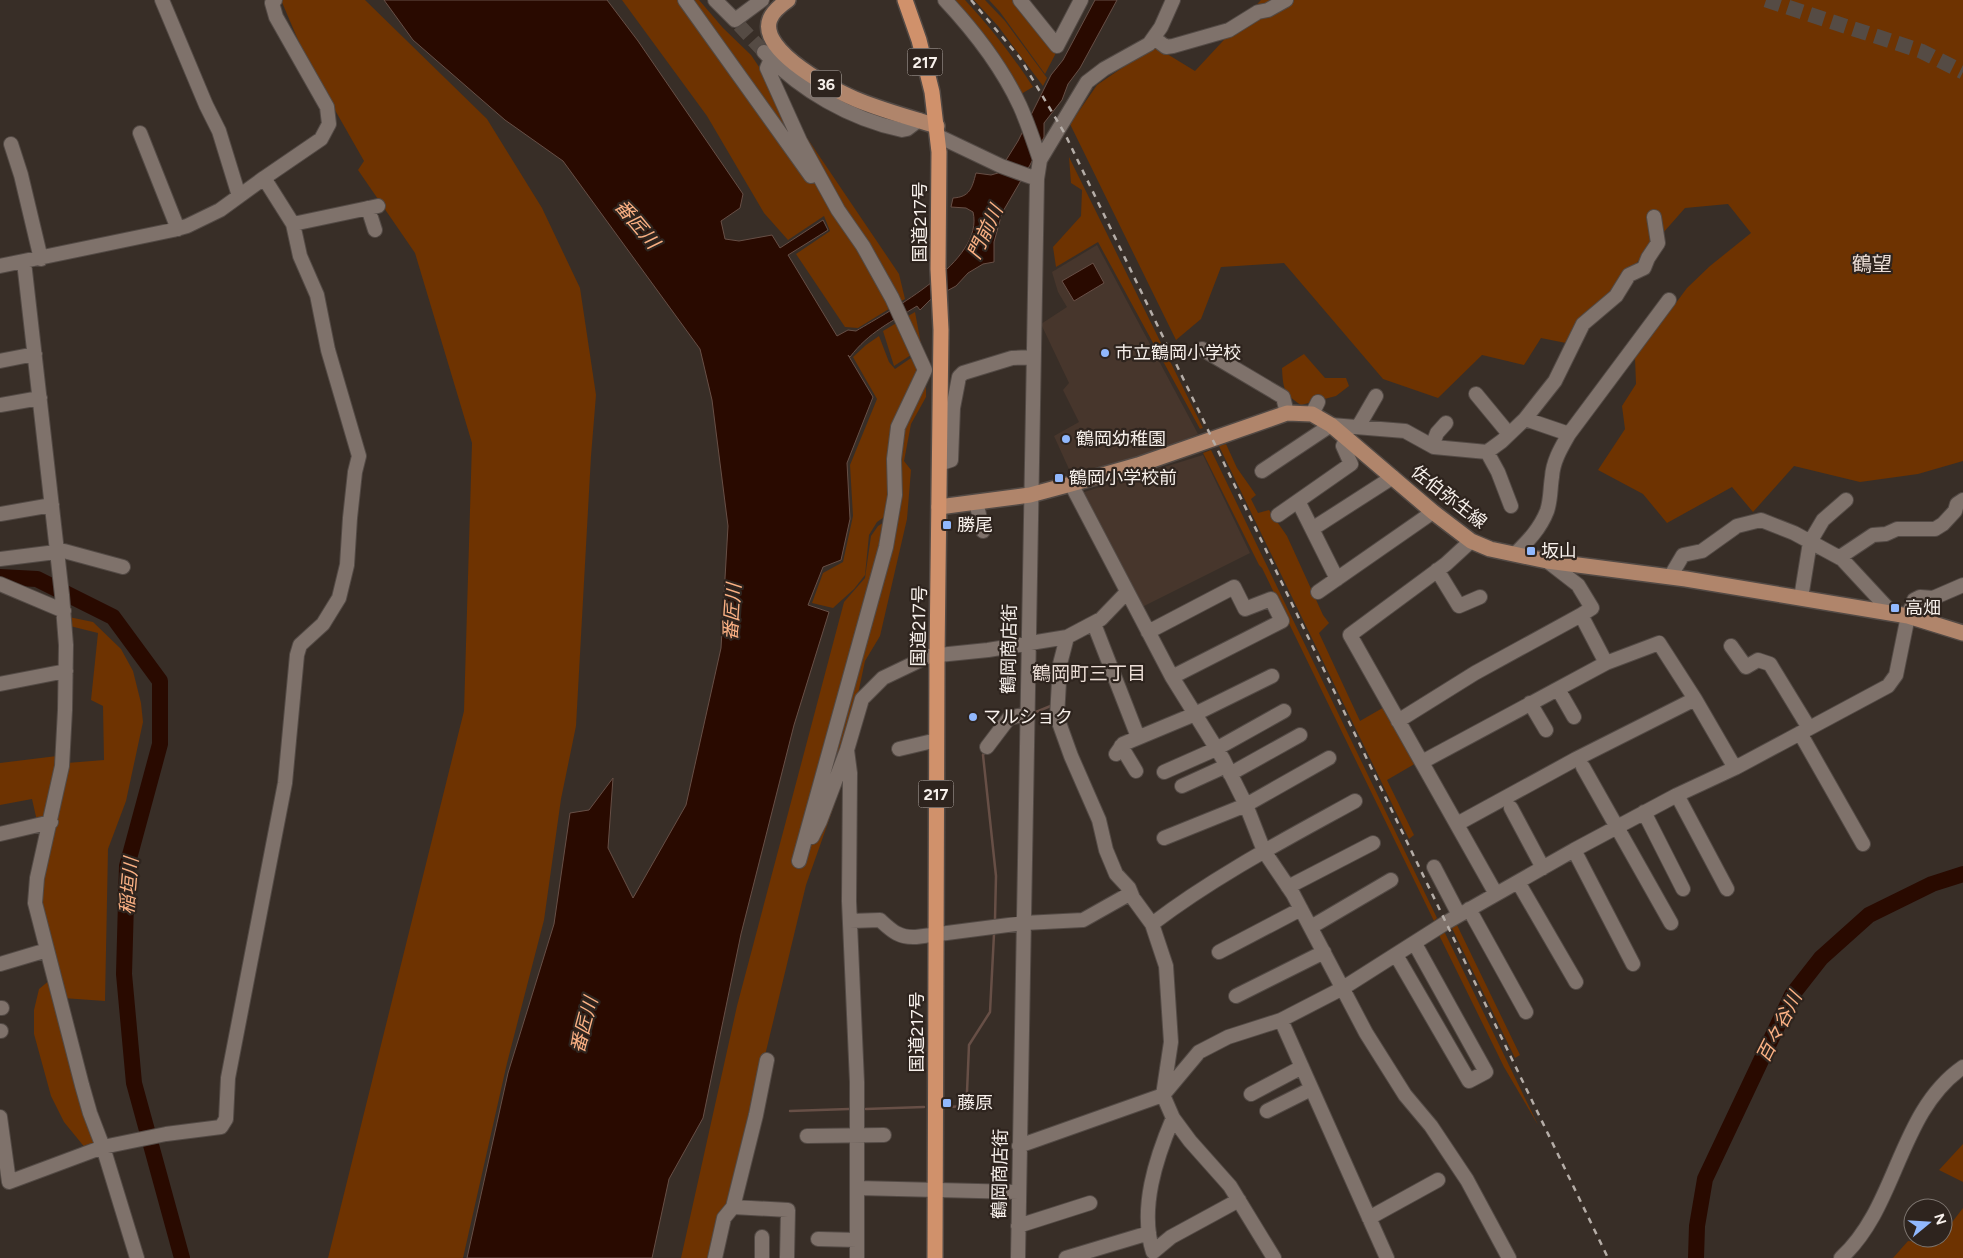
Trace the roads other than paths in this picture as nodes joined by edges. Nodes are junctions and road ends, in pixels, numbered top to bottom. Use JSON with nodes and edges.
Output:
{"nodes":[{"id":1,"x":162,"y":0,"type":"edge"},
{"id":2,"x":686,"y":0,"type":"edge"},
{"id":3,"x":715,"y":0,"type":"edge"},
{"id":4,"x":762,"y":0,"type":"edge"},
{"id":5,"x":788,"y":0,"type":"edge"},
{"id":6,"x":905,"y":0,"type":"edge"},
{"id":7,"x":945,"y":0,"type":"edge"},
{"id":8,"x":1020,"y":0,"type":"edge"},
{"id":9,"x":1081,"y":0,"type":"edge"},
{"id":10,"x":1173,"y":0,"type":"edge"},
{"id":11,"x":1286,"y":0,"type":"edge"},
{"id":12,"x":273,"y":1,"type":"edge"},
{"id":13,"x":1154,"y":38,"type":"junction"},
{"id":14,"x":918,"y":120,"type":"junction"},
{"id":15,"x":937,"y":131,"type":"junction"},
{"id":16,"x":140,"y":133,"type":"dead end"},
{"id":17,"x":11,"y":144,"type":"dead end"},
{"id":18,"x":1039,"y":156,"type":"junction"},
{"id":19,"x":264,"y":178,"type":"junction"},
{"id":20,"x":1032,"y":178,"type":"junction"},
{"id":21,"x":239,"y":196,"type":"junction"},
{"id":22,"x":840,"y":213,"type":"junction"},
{"id":23,"x":1654,"y":217,"type":"dead end"},
{"id":24,"x":293,"y":224,"type":"junction"},
{"id":25,"x":178,"y":229,"type":"junction"},
{"id":26,"x":375,"y":230,"type":"dead end"},
{"id":27,"x":41,"y":259,"type":"junction"},
{"id":28,"x":24,"y":262,"type":"junction"},
{"id":29,"x":0,"y":266,"type":"edge"},
{"id":30,"x":1670,"y":300,"type":"dead end"},
{"id":31,"x":1202,"y":350,"type":"dead end"},
{"id":32,"x":35,"y":354,"type":"junction"},
{"id":33,"x":1033,"y":357,"type":"junction"},
{"id":34,"x":0,"y":361,"type":"edge"},
{"id":35,"x":1476,"y":394,"type":"dead end"},
{"id":36,"x":1376,"y":396,"type":"dead end"},
{"id":37,"x":40,"y":398,"type":"junction"},
{"id":38,"x":0,"y":405,"type":"edge"},
{"id":39,"x":1287,"y":413,"type":"junction"},
{"id":40,"x":1525,"y":419,"type":"junction"},
{"id":41,"x":1446,"y":423,"type":"dead end"},
{"id":42,"x":1331,"y":425,"type":"junction"},
{"id":43,"x":1352,"y":433,"type":"junction"},
{"id":44,"x":1510,"y":434,"type":"junction"},
{"id":45,"x":1569,"y":434,"type":"junction"},
{"id":46,"x":1432,"y":446,"type":"junction"},
{"id":47,"x":1487,"y":452,"type":"junction"},
{"id":48,"x":938,"y":464,"type":"junction"},
{"id":49,"x":1262,"y":471,"type":"dead end"},
{"id":50,"x":1393,"y":477,"type":"junction"},
{"id":51,"x":1071,"y":484,"type":"junction"},
{"id":52,"x":1030,"y":495,"type":"junction"},
{"id":53,"x":1846,"y":500,"type":"dead end"},
{"id":54,"x":1963,"y":500,"type":"edge"},
{"id":55,"x":1298,"y":501,"type":"junction"},
{"id":56,"x":976,"y":502,"type":"junction"},
{"id":57,"x":52,"y":504,"type":"junction"},
{"id":58,"x":1511,"y":506,"type":"dead end"},
{"id":59,"x":939,"y":507,"type":"junction"},
{"id":60,"x":1434,"y":512,"type":"junction"},
{"id":61,"x":0,"y":514,"type":"edge"},
{"id":62,"x":1278,"y":515,"type":"dead end"},
{"id":63,"x":1312,"y":529,"type":"junction"},
{"id":64,"x":983,"y":531,"type":"dead end"},
{"id":65,"x":1471,"y":542,"type":"junction"},
{"id":66,"x":1810,"y":542,"type":"junction"},
{"id":67,"x":58,"y":551,"type":"junction"},
{"id":68,"x":1515,"y":554,"type":"junction"},
{"id":69,"x":1840,"y":558,"type":"junction"},
{"id":70,"x":0,"y":559,"type":"edge"},
{"id":71,"x":1547,"y":561,"type":"junction"},
{"id":72,"x":122,"y":567,"type":"dead end"},
{"id":73,"x":1437,"y":570,"type":"junction"},
{"id":74,"x":1670,"y":577,"type":"junction"},
{"id":75,"x":1337,"y":579,"type":"junction"},
{"id":76,"x":0,"y":584,"type":"edge"},
{"id":77,"x":1963,"y":585,"type":"edge"},
{"id":78,"x":1127,"y":592,"type":"junction"},
{"id":79,"x":1318,"y":592,"type":"dead end"},
{"id":80,"x":1480,"y":597,"type":"dead end"},
{"id":81,"x":1801,"y":598,"type":"junction"},
{"id":82,"x":64,"y":611,"type":"junction"},
{"id":83,"x":1893,"y":614,"type":"junction"},
{"id":84,"x":1581,"y":615,"type":"junction"},
{"id":85,"x":1908,"y":616,"type":"junction"},
{"id":86,"x":1094,"y":624,"type":"junction"},
{"id":87,"x":1148,"y":632,"type":"junction"},
{"id":88,"x":1963,"y":633,"type":"edge"},
{"id":89,"x":1067,"y":637,"type":"junction"},
{"id":90,"x":1028,"y":644,"type":"junction"},
{"id":91,"x":1731,"y":646,"type":"dead end"},
{"id":92,"x":937,"y":655,"type":"junction"},
{"id":93,"x":1606,"y":663,"type":"junction"},
{"id":94,"x":66,"y":671,"type":"junction"},
{"id":95,"x":1272,"y":676,"type":"dead end"},
{"id":96,"x":1172,"y":677,"type":"junction"},
{"id":97,"x":0,"y":684,"type":"edge"},
{"id":98,"x":1558,"y":689,"type":"junction"},
{"id":99,"x":1695,"y":699,"type":"junction"},
{"id":100,"x":1530,"y":703,"type":"junction"},
{"id":101,"x":1284,"y":711,"type":"dead end"},
{"id":102,"x":1027,"y":714,"type":"junction"},
{"id":103,"x":1195,"y":714,"type":"junction"},
{"id":104,"x":1574,"y":717,"type":"dead end"},
{"id":105,"x":1398,"y":721,"type":"junction"},
{"id":106,"x":1546,"y":730,"type":"dead end"},
{"id":107,"x":1805,"y":731,"type":"junction"},
{"id":108,"x":1300,"y":735,"type":"dead end"},
{"id":109,"x":1138,"y":738,"type":"junction"},
{"id":110,"x":936,"y":740,"type":"junction"},
{"id":111,"x":987,"y":747,"type":"dead end"},
{"id":112,"x":899,"y":749,"type":"dead end"},
{"id":113,"x":1216,"y":749,"type":"junction"},
{"id":114,"x":847,"y":750,"type":"junction"},
{"id":115,"x":1329,"y":758,"type":"dead end"},
{"id":116,"x":1422,"y":762,"type":"junction"},
{"id":117,"x":1583,"y":767,"type":"dead end"},
{"id":118,"x":1735,"y":768,"type":"junction"},
{"id":119,"x":1228,"y":770,"type":"junction"},
{"id":120,"x":1136,"y":771,"type":"dead end"},
{"id":121,"x":1164,"y":772,"type":"dead end"},
{"id":122,"x":1182,"y":786,"type":"dead end"},
{"id":123,"x":1677,"y":795,"type":"junction"},
{"id":124,"x":1355,"y":801,"type":"dead end"},
{"id":125,"x":1246,"y":805,"type":"junction"},
{"id":126,"x":1511,"y":808,"type":"dead end"},
{"id":127,"x":1644,"y":812,"type":"junction"},
{"id":128,"x":51,"y":822,"type":"junction"},
{"id":129,"x":1457,"y":824,"type":"junction"},
{"id":130,"x":1616,"y":826,"type":"junction"},
{"id":131,"x":0,"y":834,"type":"edge"},
{"id":132,"x":1164,"y":838,"type":"dead end"},
{"id":133,"x":1372,"y":843,"type":"dead end"},
{"id":134,"x":1863,"y":844,"type":"dead end"},
{"id":135,"x":1574,"y":850,"type":"junction"},
{"id":136,"x":1264,"y":851,"type":"junction"},
{"id":137,"x":1434,"y":867,"type":"dead end"},
{"id":138,"x":1543,"y":868,"type":"junction"},
{"id":139,"x":1391,"y":880,"type":"dead end"},
{"id":140,"x":1518,"y":882,"type":"junction"},
{"id":141,"x":1288,"y":887,"type":"junction"},
{"id":142,"x":1683,"y":889,"type":"dead end"},
{"id":143,"x":1727,"y":889,"type":"dead end"},
{"id":144,"x":1131,"y":893,"type":"junction"},
{"id":145,"x":1496,"y":894,"type":"junction"},
{"id":146,"x":1301,"y":909,"type":"junction"},
{"id":147,"x":1464,"y":912,"type":"junction"},
{"id":148,"x":850,"y":921,"type":"junction"},
{"id":149,"x":1024,"y":923,"type":"junction"},
{"id":150,"x":1670,"y":923,"type":"dead end"},
{"id":151,"x":1152,"y":924,"type":"junction"},
{"id":152,"x":1311,"y":927,"type":"junction"},
{"id":153,"x":936,"y":934,"type":"junction"},
{"id":154,"x":1415,"y":944,"type":"junction"},
{"id":155,"x":47,"y":950,"type":"junction"},
{"id":156,"x":1219,"y":952,"type":"dead end"},
{"id":157,"x":1324,"y":952,"type":"junction"},
{"id":158,"x":1396,"y":955,"type":"junction"},
{"id":159,"x":0,"y":964,"type":"edge"},
{"id":160,"x":1633,"y":964,"type":"dead end"},
{"id":161,"x":1576,"y":982,"type":"dead end"},
{"id":162,"x":1343,"y":988,"type":"junction"},
{"id":163,"x":1236,"y":996,"type":"dead end"},
{"id":164,"x":1526,"y":1012,"type":"dead end"},
{"id":165,"x":1281,"y":1020,"type":"junction"},
{"id":166,"x":767,"y":1060,"type":"dead end"},
{"id":167,"x":1302,"y":1067,"type":"junction"},
{"id":168,"x":1963,"y":1067,"type":"edge"},
{"id":169,"x":1312,"y":1089,"type":"junction"},
{"id":170,"x":1251,"y":1094,"type":"dead end"},
{"id":171,"x":1163,"y":1095,"type":"junction"},
{"id":172,"x":1267,"y":1111,"type":"dead end"},
{"id":173,"x":0,"y":1117,"type":"edge"},
{"id":174,"x":1173,"y":1118,"type":"junction"},
{"id":175,"x":858,"y":1135,"type":"junction"},
{"id":176,"x":807,"y":1136,"type":"dead end"},
{"id":177,"x":884,"y":1136,"type":"dead end"},
{"id":178,"x":103,"y":1146,"type":"junction"},
{"id":179,"x":1019,"y":1146,"type":"junction"},
{"id":180,"x":1438,"y":1180,"type":"dead end"},
{"id":181,"x":858,"y":1188,"type":"junction"},
{"id":182,"x":935,"y":1190,"type":"junction"},
{"id":183,"x":1018,"y":1192,"type":"junction"},
{"id":184,"x":1240,"y":1200,"type":"junction"},
{"id":185,"x":1090,"y":1203,"type":"dead end"},
{"id":186,"x":733,"y":1207,"type":"junction"},
{"id":187,"x":1369,"y":1218,"type":"junction"},
{"id":188,"x":1018,"y":1226,"type":"junction"},
{"id":189,"x":1149,"y":1234,"type":"junction"},
{"id":190,"x":762,"y":1236,"type":"dead end"},
{"id":191,"x":818,"y":1239,"type":"dead end"},
{"id":192,"x":857,"y":1240,"type":"junction"},
{"id":193,"x":1021,"y":1256,"type":"edge"},
{"id":194,"x":137,"y":1258,"type":"edge"},
{"id":195,"x":715,"y":1258,"type":"edge"},
{"id":196,"x":762,"y":1258,"type":"edge"},
{"id":197,"x":788,"y":1258,"type":"edge"},
{"id":198,"x":856,"y":1258,"type":"edge"},
{"id":199,"x":935,"y":1258,"type":"edge"},
{"id":200,"x":1066,"y":1258,"type":"edge"},
{"id":201,"x":1274,"y":1258,"type":"edge"},
{"id":202,"x":1387,"y":1258,"type":"edge"},
{"id":203,"x":1509,"y":1258,"type":"edge"},
{"id":204,"x":1841,"y":1258,"type":"edge"}],
"edges":[{"from":1,"to":21,"type":"street"},
{"from":2,"to":22,"type":"street"},
{"from":3,"to":4,"type":"street"},
{"from":5,"to":14,"type":"main road","number":"36"},
{"from":6,"to":15,"type":"highway","name":"国道217号","number":"217"},
{"from":7,"to":18,"type":"street"},
{"from":8,"to":9,"type":"street"},
{"from":10,"to":13,"type":"street"},
{"from":11,"to":13,"type":"street"},
{"from":12,"to":19,"type":"street"},
{"from":13,"to":18,"type":"street"},
{"from":14,"to":15,"type":"main road","number":"36"},
{"from":14,"to":22,"type":"street"},
{"from":15,"to":20,"type":"street"},
{"from":15,"to":48,"type":"highway","name":"国道217号","number":"217"},
{"from":16,"to":25,"type":"street"},
{"from":17,"to":27,"type":"street"},
{"from":18,"to":20,"type":"street","name":"鶴岡商店街"},
{"from":19,"to":21,"type":"street"},
{"from":19,"to":24,"type":"street"},
{"from":20,"to":33,"type":"street","name":"鶴岡商店街"},
{"from":21,"to":25,"type":"street"},
{"from":22,"to":114,"type":"street"},
{"from":23,"to":40,"type":"street"},
{"from":24,"to":26,"type":"street"},
{"from":24,"to":178,"type":"street"},
{"from":25,"to":27,"type":"street"},
{"from":27,"to":28,"type":"street"},
{"from":28,"to":29,"type":"street"},
{"from":28,"to":32,"type":"street"},
{"from":30,"to":45,"type":"street"},
{"from":31,"to":39,"type":"street"},
{"from":32,"to":34,"type":"street"},
{"from":32,"to":37,"type":"street"},
{"from":33,"to":48,"type":"street"},
{"from":33,"to":52,"type":"street","name":"鶴岡商店街"},
{"from":35,"to":44,"type":"street"},
{"from":36,"to":43,"type":"street"},
{"from":37,"to":38,"type":"street"},
{"from":37,"to":57,"type":"street"},
{"from":39,"to":42,"type":"main road","name":"佐伯弥生線"},
{"from":39,"to":51,"type":"main road","name":"佐伯弥生線"},
{"from":40,"to":44,"type":"street"},
{"from":40,"to":45,"type":"street"},
{"from":41,"to":46,"type":"street"},
{"from":42,"to":43,"type":"main road","name":"佐伯弥生線"},
{"from":42,"to":49,"type":"street"},
{"from":43,"to":46,"type":"street"},
{"from":43,"to":50,"type":"main road","name":"佐伯弥生線"},
{"from":43,"to":55,"type":"street"},
{"from":44,"to":47,"type":"street"},
{"from":45,"to":68,"type":"street"},
{"from":46,"to":47,"type":"street"},
{"from":47,"to":58,"type":"street"},
{"from":48,"to":59,"type":"highway","name":"国道217号","number":"217"},
{"from":50,"to":60,"type":"main road","name":"佐伯弥生線"},
{"from":50,"to":63,"type":"street"},
{"from":51,"to":52,"type":"main road","name":"佐伯弥生線"},
{"from":51,"to":78,"type":"street"},
{"from":52,"to":56,"type":"main road","name":"佐伯弥生線"},
{"from":52,"to":90,"type":"street","name":"鶴岡商店街"},
{"from":53,"to":66,"type":"street"},
{"from":54,"to":69,"type":"street"},
{"from":55,"to":62,"type":"street"},
{"from":55,"to":63,"type":"street"},
{"from":56,"to":59,"type":"main road","name":"佐伯弥生線"},
{"from":56,"to":64,"type":"street"},
{"from":57,"to":61,"type":"street"},
{"from":57,"to":67,"type":"street"},
{"from":59,"to":92,"type":"highway","name":"国道217号","number":"217"},
{"from":60,"to":65,"type":"main road","name":"佐伯弥生線"},
{"from":60,"to":75,"type":"street"},
{"from":63,"to":75,"type":"street"},
{"from":65,"to":68,"type":"main road","name":"佐伯弥生線"},
{"from":65,"to":73,"type":"street"},
{"from":66,"to":69,"type":"street"},
{"from":66,"to":74,"type":"street"},
{"from":66,"to":81,"type":"street"},
{"from":67,"to":70,"type":"street"},
{"from":67,"to":72,"type":"street"},
{"from":67,"to":82,"type":"street"},
{"from":68,"to":71,"type":"main road","name":"佐伯弥生線"},
{"from":69,"to":83,"type":"street"},
{"from":71,"to":74,"type":"main road","name":"佐伯弥生線"},
{"from":71,"to":84,"type":"street"},
{"from":73,"to":80,"type":"street"},
{"from":73,"to":105,"type":"street"},
{"from":74,"to":81,"type":"main road","name":"佐伯弥生線"},
{"from":75,"to":79,"type":"street"},
{"from":76,"to":82,"type":"street"},
{"from":77,"to":85,"type":"street"},
{"from":78,"to":86,"type":"street"},
{"from":78,"to":87,"type":"street"},
{"from":81,"to":83,"type":"main road","name":"佐伯弥生線"},
{"from":82,"to":94,"type":"street"},
{"from":83,"to":85,"type":"main road","name":"佐伯弥生線"},
{"from":84,"to":93,"type":"street"},
{"from":84,"to":105,"type":"street"},
{"from":85,"to":88,"type":"main road","name":"佐伯弥生線"},
{"from":85,"to":107,"type":"street"},
{"from":86,"to":89,"type":"street"},
{"from":86,"to":109,"type":"street"},
{"from":87,"to":96,"type":"street"},
{"from":87,"to":96,"type":"street"},
{"from":89,"to":90,"type":"street"},
{"from":89,"to":144,"type":"street"},
{"from":90,"to":92,"type":"street"},
{"from":90,"to":102,"type":"street","name":"鶴岡商店街"},
{"from":91,"to":107,"type":"street"},
{"from":92,"to":110,"type":"highway","name":"国道217号","number":"217"},
{"from":92,"to":114,"type":"street"},
{"from":93,"to":98,"type":"street"},
{"from":93,"to":99,"type":"street"},
{"from":94,"to":97,"type":"street"},
{"from":94,"to":128,"type":"street"},
{"from":95,"to":103,"type":"street"},
{"from":96,"to":103,"type":"street"},
{"from":98,"to":100,"type":"street"},
{"from":98,"to":104,"type":"street"},
{"from":99,"to":118,"type":"street"},
{"from":99,"to":129,"type":"street"},
{"from":100,"to":106,"type":"street"},
{"from":100,"to":116,"type":"street"},
{"from":101,"to":113,"type":"street"},
{"from":102,"to":111,"type":"street"},
{"from":102,"to":149,"type":"street","name":"鶴岡商店街"},
{"from":103,"to":109,"type":"street"},
{"from":103,"to":113,"type":"street"},
{"from":105,"to":116,"type":"street"},
{"from":107,"to":118,"type":"street"},
{"from":107,"to":134,"type":"street"},
{"from":108,"to":119,"type":"street"},
{"from":109,"to":120,"type":"street"},
{"from":110,"to":112,"type":"street"},
{"from":110,"to":153,"type":"highway","name":"国道217号","number":"217"},
{"from":113,"to":119,"type":"street"},
{"from":113,"to":121,"type":"street"},
{"from":114,"to":148,"type":"street"},
{"from":115,"to":125,"type":"street"},
{"from":116,"to":129,"type":"street"},
{"from":117,"to":130,"type":"street"},
{"from":118,"to":123,"type":"street"},
{"from":119,"to":122,"type":"street"},
{"from":119,"to":125,"type":"street"},
{"from":123,"to":127,"type":"street"},
{"from":123,"to":143,"type":"street"},
{"from":124,"to":136,"type":"street"},
{"from":125,"to":132,"type":"street"},
{"from":125,"to":136,"type":"street"},
{"from":126,"to":138,"type":"street"},
{"from":127,"to":130,"type":"street"},
{"from":127,"to":142,"type":"street"},
{"from":128,"to":131,"type":"street"},
{"from":128,"to":155,"type":"street"},
{"from":129,"to":145,"type":"street"},
{"from":130,"to":135,"type":"street"},
{"from":130,"to":150,"type":"street"},
{"from":133,"to":141,"type":"street"},
{"from":135,"to":138,"type":"street"},
{"from":135,"to":160,"type":"street"},
{"from":136,"to":141,"type":"street"},
{"from":136,"to":151,"type":"street"},
{"from":137,"to":147,"type":"street"},
{"from":138,"to":140,"type":"street"},
{"from":139,"to":152,"type":"street"},
{"from":140,"to":145,"type":"street"},
{"from":140,"to":161,"type":"street"},
{"from":141,"to":146,"type":"street"},
{"from":144,"to":149,"type":"street"},
{"from":144,"to":151,"type":"street"},
{"from":145,"to":147,"type":"street"},
{"from":146,"to":152,"type":"street"},
{"from":146,"to":156,"type":"street"},
{"from":147,"to":154,"type":"street"},
{"from":147,"to":164,"type":"street"},
{"from":148,"to":153,"type":"street"},
{"from":148,"to":175,"type":"street"},
{"from":149,"to":153,"type":"street"},
{"from":149,"to":179,"type":"street","name":"鶴岡商店街"},
{"from":151,"to":171,"type":"street"},
{"from":152,"to":157,"type":"street"},
{"from":153,"to":182,"type":"highway","name":"国道217号","number":"217"},
{"from":154,"to":158,"type":"street"},
{"from":154,"to":158,"type":"street"},
{"from":155,"to":159,"type":"street"},
{"from":155,"to":178,"type":"street"},
{"from":157,"to":162,"type":"street"},
{"from":157,"to":163,"type":"street"},
{"from":158,"to":162,"type":"street"},
{"from":162,"to":165,"type":"street"},
{"from":162,"to":203,"type":"street"},
{"from":165,"to":167,"type":"street"},
{"from":165,"to":171,"type":"street"},
{"from":166,"to":186,"type":"street"},
{"from":167,"to":169,"type":"street"},
{"from":167,"to":170,"type":"street"},
{"from":168,"to":204,"type":"street"},
{"from":169,"to":172,"type":"street"},
{"from":169,"to":187,"type":"street"},
{"from":171,"to":174,"type":"street"},
{"from":171,"to":179,"type":"street"},
{"from":173,"to":178,"type":"street"},
{"from":174,"to":184,"type":"street"},
{"from":174,"to":189,"type":"street"},
{"from":175,"to":176,"type":"street"},
{"from":175,"to":177,"type":"street"},
{"from":175,"to":181,"type":"street"},
{"from":178,"to":194,"type":"street"},
{"from":179,"to":183,"type":"street","name":"鶴岡商店街"},
{"from":180,"to":187,"type":"street"},
{"from":181,"to":182,"type":"street"},
{"from":181,"to":192,"type":"street"},
{"from":182,"to":183,"type":"street"},
{"from":182,"to":199,"type":"highway","name":"国道217号","number":"217"},
{"from":183,"to":188,"type":"street","name":"鶴岡商店街"},
{"from":184,"to":189,"type":"street"},
{"from":184,"to":201,"type":"street"},
{"from":185,"to":188,"type":"street"},
{"from":186,"to":195,"type":"street"},
{"from":186,"to":197,"type":"street"},
{"from":187,"to":202,"type":"street"},
{"from":188,"to":193,"type":"street","name":"鶴岡商店街"},
{"from":189,"to":200,"type":"street"},
{"from":190,"to":196,"type":"street"},
{"from":191,"to":192,"type":"street"},
{"from":192,"to":198,"type":"street"}]}
